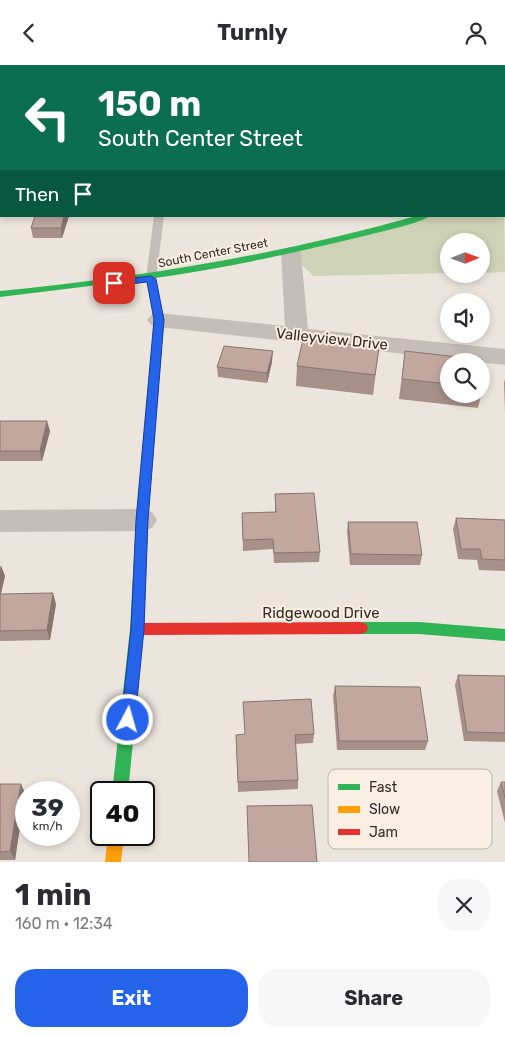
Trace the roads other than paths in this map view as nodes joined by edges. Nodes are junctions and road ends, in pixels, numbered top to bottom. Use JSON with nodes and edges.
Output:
{"nodes":[{"id":1,"x":159,"y":217,"type":"edge"},
{"id":2,"x":423,"y":217,"type":"edge"},
{"id":3,"x":291,"y":253,"type":"junction"},
{"id":4,"x":151,"y":279,"type":"junction"},
{"id":5,"x":0,"y":294,"type":"edge"},
{"id":6,"x":159,"y":320,"type":"junction"},
{"id":7,"x":297,"y":335,"type":"junction"},
{"id":8,"x":505,"y":357,"type":"edge"},
{"id":9,"x":142,"y":520,"type":"junction"},
{"id":10,"x":0,"y":521,"type":"edge"},
{"id":11,"x":137,"y":629,"type":"junction"},
{"id":12,"x":505,"y":635,"type":"edge"},
{"id":13,"x":121,"y":781,"type":"edge"},
{"id":14,"x":115,"y":846,"type":"edge"},
{"id":15,"x":113,"y":862,"type":"edge"}],
"edges":[{"from":1,"to":4,"type":"lane"},
{"from":2,"to":3,"type":"street","name":"South Center Street"},
{"from":3,"to":4,"type":"street","name":"South Center Street"},
{"from":3,"to":7,"type":"street"},
{"from":4,"to":5,"type":"street","name":"South Center Street"},
{"from":4,"to":6,"type":"street"},
{"from":6,"to":7,"type":"street","name":"Valleyview Drive"},
{"from":6,"to":9,"type":"street"},
{"from":7,"to":8,"type":"street","name":"Valleyview Drive"},
{"from":9,"to":10,"type":"street"},
{"from":9,"to":11,"type":"street"},
{"from":11,"to":12,"type":"street","name":"Ridgewood Drive"},
{"from":11,"to":13,"type":"street"},
{"from":14,"to":15,"type":"street"}]}
